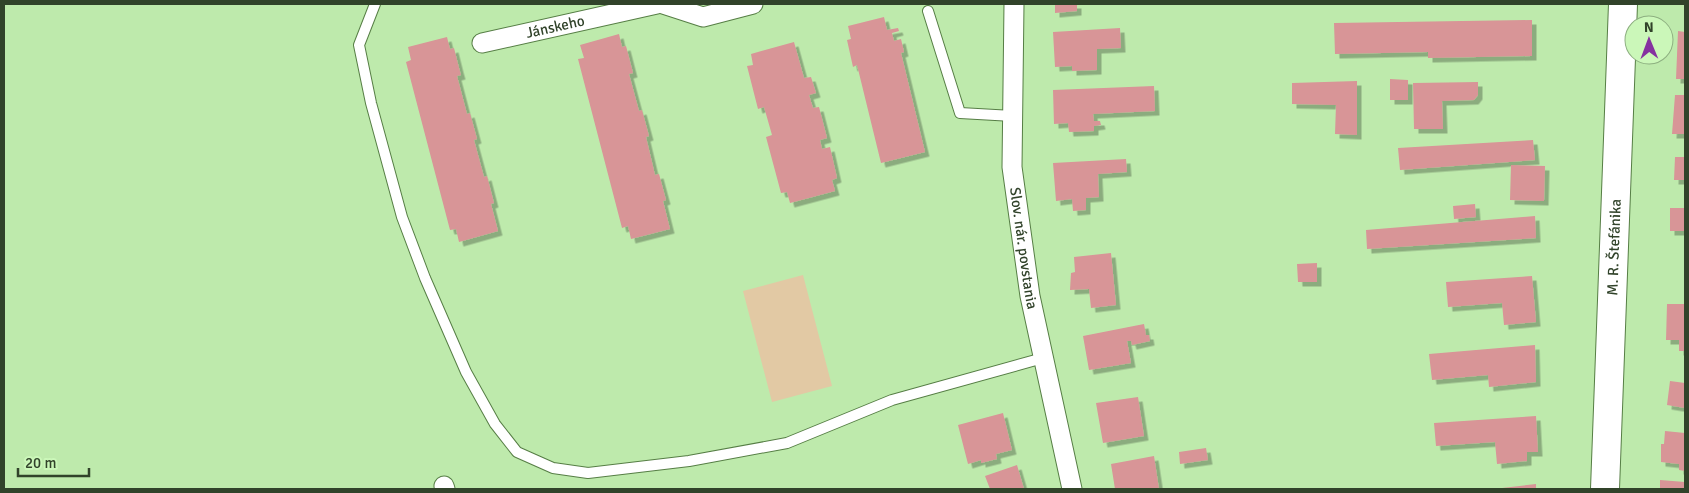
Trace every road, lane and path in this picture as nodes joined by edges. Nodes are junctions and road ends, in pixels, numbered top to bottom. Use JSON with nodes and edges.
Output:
{"nodes":[{"id":1,"x":376,"y":4,"type":"edge"},
{"id":2,"x":657,"y":4,"type":"edge"},
{"id":3,"x":663,"y":4,"type":"edge"},
{"id":4,"x":753,"y":4,"type":"edge"},
{"id":5,"x":1014,"y":4,"type":"edge"},
{"id":6,"x":1623,"y":4,"type":"edge"},
{"id":7,"x":928,"y":11,"type":"dead end"},
{"id":8,"x":482,"y":43,"type":"dead end"},
{"id":9,"x":1013,"y":116,"type":"junction"},
{"id":10,"x":1044,"y":358,"type":"junction"},
{"id":11,"x":1072,"y":489,"type":"edge"},
{"id":12,"x":1605,"y":489,"type":"edge"}],
"edges":[{"from":1,"to":10,"type":"lane"},
{"from":2,"to":8,"type":"street","name":"Jánskeho"},
{"from":3,"to":4,"type":"street"},
{"from":5,"to":9,"type":"street","name":"Slov. nár. povstania"},
{"from":6,"to":12,"type":"street","name":"M. R. Štefánika"},
{"from":7,"to":9,"type":"lane"},
{"from":9,"to":10,"type":"street","name":"Slov. nár. povstania"},
{"from":10,"to":11,"type":"street","name":"Slov. nár. povstania"}]}
